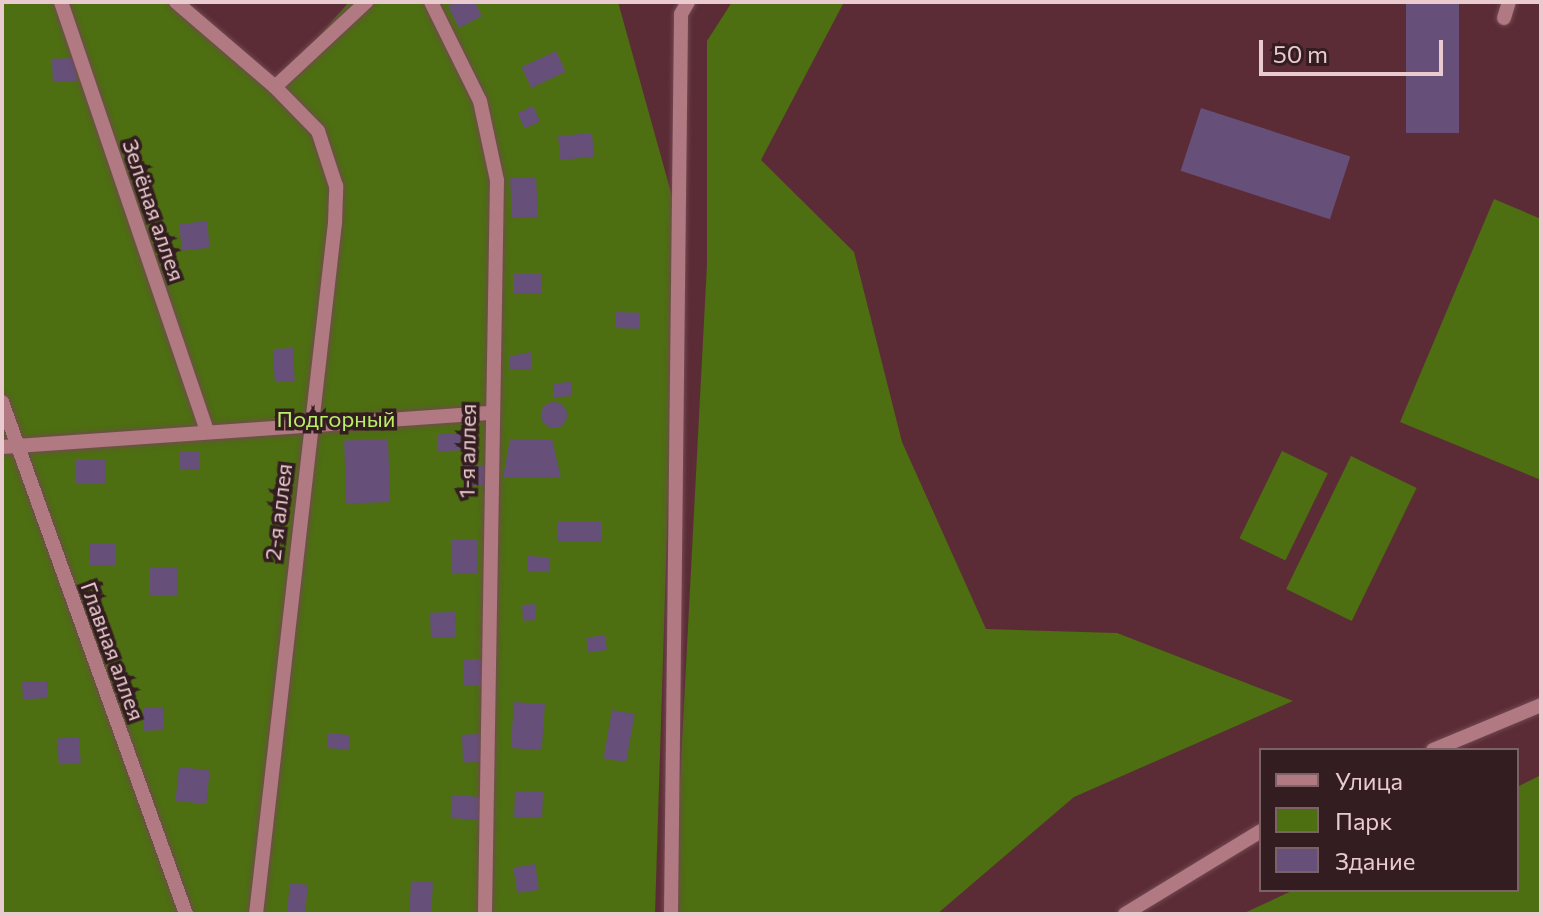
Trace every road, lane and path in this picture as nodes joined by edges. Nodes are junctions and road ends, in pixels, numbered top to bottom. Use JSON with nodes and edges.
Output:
{"nodes":[{"id":1,"x":61,"y":2,"type":"edge"},
{"id":2,"x":176,"y":2,"type":"edge"},
{"id":3,"x":366,"y":2,"type":"edge"},
{"id":4,"x":431,"y":2,"type":"edge"},
{"id":5,"x":688,"y":2,"type":"edge"},
{"id":6,"x":1509,"y":2,"type":"edge"},
{"id":7,"x":1504,"y":18,"type":"dead end"},
{"id":8,"x":275,"y":87,"type":"junction"},
{"id":9,"x":2,"y":402,"type":"edge"},
{"id":10,"x":489,"y":413,"type":"junction"},
{"id":11,"x":311,"y":423,"type":"junction"},
{"id":12,"x":207,"y":431,"type":"junction"},
{"id":13,"x":9,"y":446,"type":"edge"},
{"id":14,"x":1541,"y":705,"type":"edge"},
{"id":15,"x":1438,"y":748,"type":"edge"},
{"id":16,"x":1259,"y":832,"type":"edge"},
{"id":17,"x":186,"y":914,"type":"edge"},
{"id":18,"x":256,"y":914,"type":"edge"},
{"id":19,"x":485,"y":914,"type":"edge"},
{"id":20,"x":671,"y":914,"type":"edge"},
{"id":21,"x":1125,"y":914,"type":"edge"}],
"edges":[{"from":1,"to":12,"type":"lane","name":"Зелёная аллея"},
{"from":2,"to":8,"type":"lane","name":"2-я аллея"},
{"from":3,"to":8,"type":"lane"},
{"from":4,"to":10,"type":"lane","name":"1-я аллея"},
{"from":5,"to":20,"type":"lane"},
{"from":6,"to":7,"type":"lane"},
{"from":8,"to":11,"type":"lane","name":"2-я аллея"},
{"from":9,"to":13,"type":"lane","name":"Главная аллея"},
{"from":10,"to":11,"type":"lane"},
{"from":10,"to":19,"type":"lane","name":"1-я аллея"},
{"from":11,"to":12,"type":"lane"},
{"from":11,"to":18,"type":"lane","name":"2-я аллея"},
{"from":12,"to":13,"type":"lane"},
{"from":13,"to":17,"type":"lane","name":"Главная аллея"},
{"from":14,"to":15,"type":"lane"},
{"from":16,"to":21,"type":"lane"}]}
